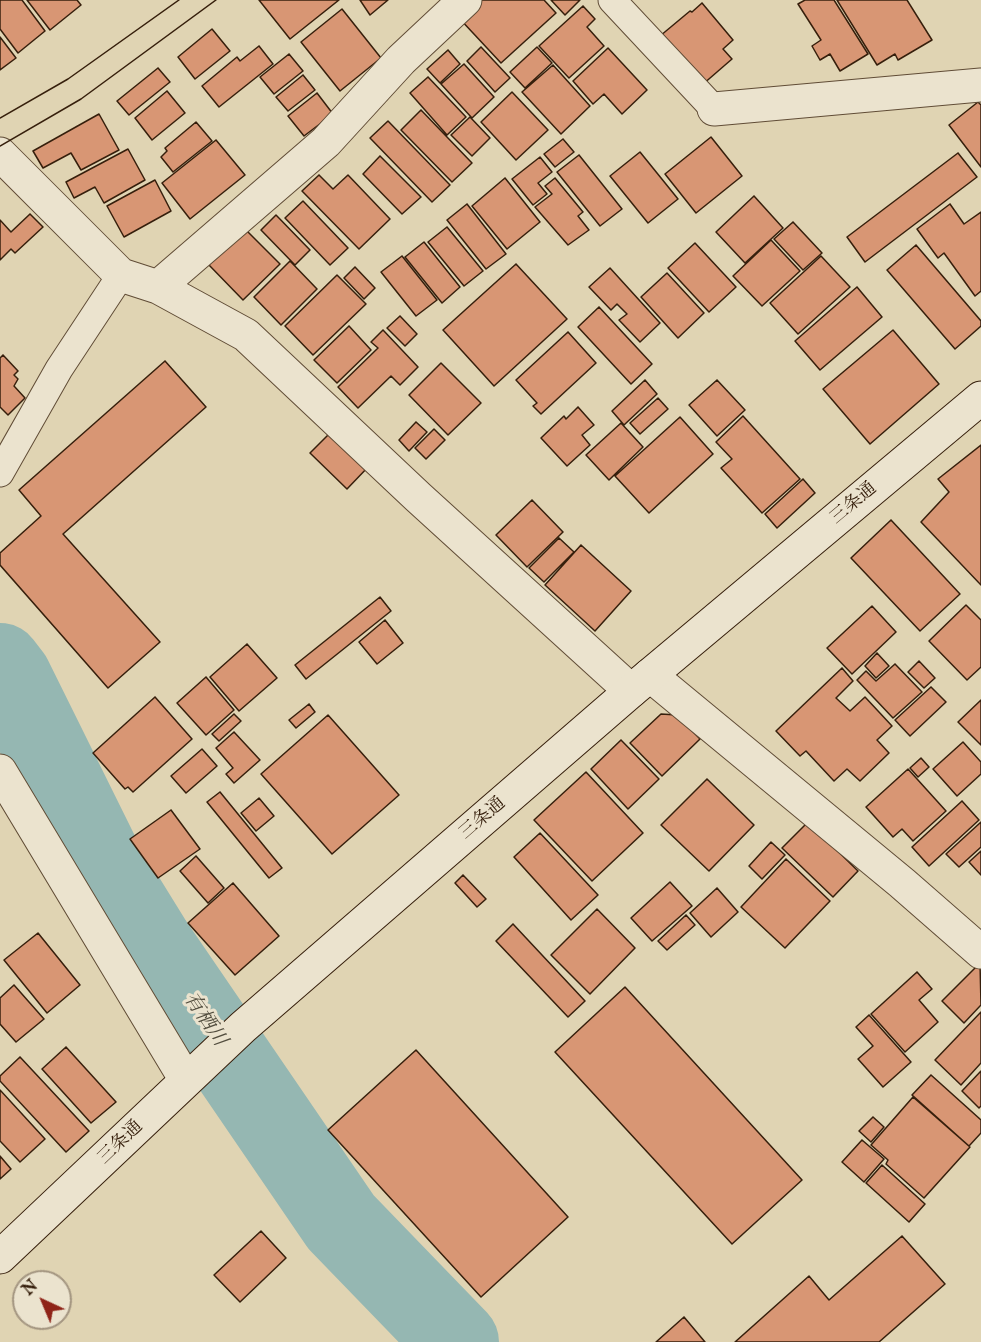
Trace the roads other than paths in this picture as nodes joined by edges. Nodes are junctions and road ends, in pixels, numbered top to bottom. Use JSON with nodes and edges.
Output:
{"nodes":[{"id":1,"x":465,"y":0,"type":"edge"},
{"id":2,"x":612,"y":0,"type":"edge"},
{"id":3,"x":981,"y":85,"type":"edge"},
{"id":4,"x":714,"y":109,"type":"joint"},
{"id":5,"x":0,"y":154,"type":"edge"},
{"id":6,"x":121,"y":275,"type":"junction"},
{"id":7,"x":158,"y":287,"type":"junction"},
{"id":8,"x":981,"y":398,"type":"edge"},
{"id":9,"x":0,"y":473,"type":"edge"},
{"id":10,"x":641,"y":683,"type":"junction"},
{"id":11,"x":0,"y":771,"type":"edge"},
{"id":12,"x":981,"y":952,"type":"edge"},
{"id":13,"x":191,"y":1076,"type":"junction"},
{"id":14,"x":0,"y":1257,"type":"edge"}],
"edges":[{"from":1,"to":7,"type":"street"},
{"from":2,"to":4,"type":"lane"},
{"from":3,"to":4,"type":"street"},
{"from":5,"to":6,"type":"street"},
{"from":6,"to":7,"type":"street"},
{"from":6,"to":9,"type":"lane"},
{"from":7,"to":10,"type":"street"},
{"from":8,"to":10,"type":"street","name":"三条通"},
{"from":10,"to":12,"type":"street"},
{"from":10,"to":13,"type":"street","name":"三条通"},
{"from":11,"to":13,"type":"street"},
{"from":13,"to":14,"type":"street","name":"三条通"}]}
